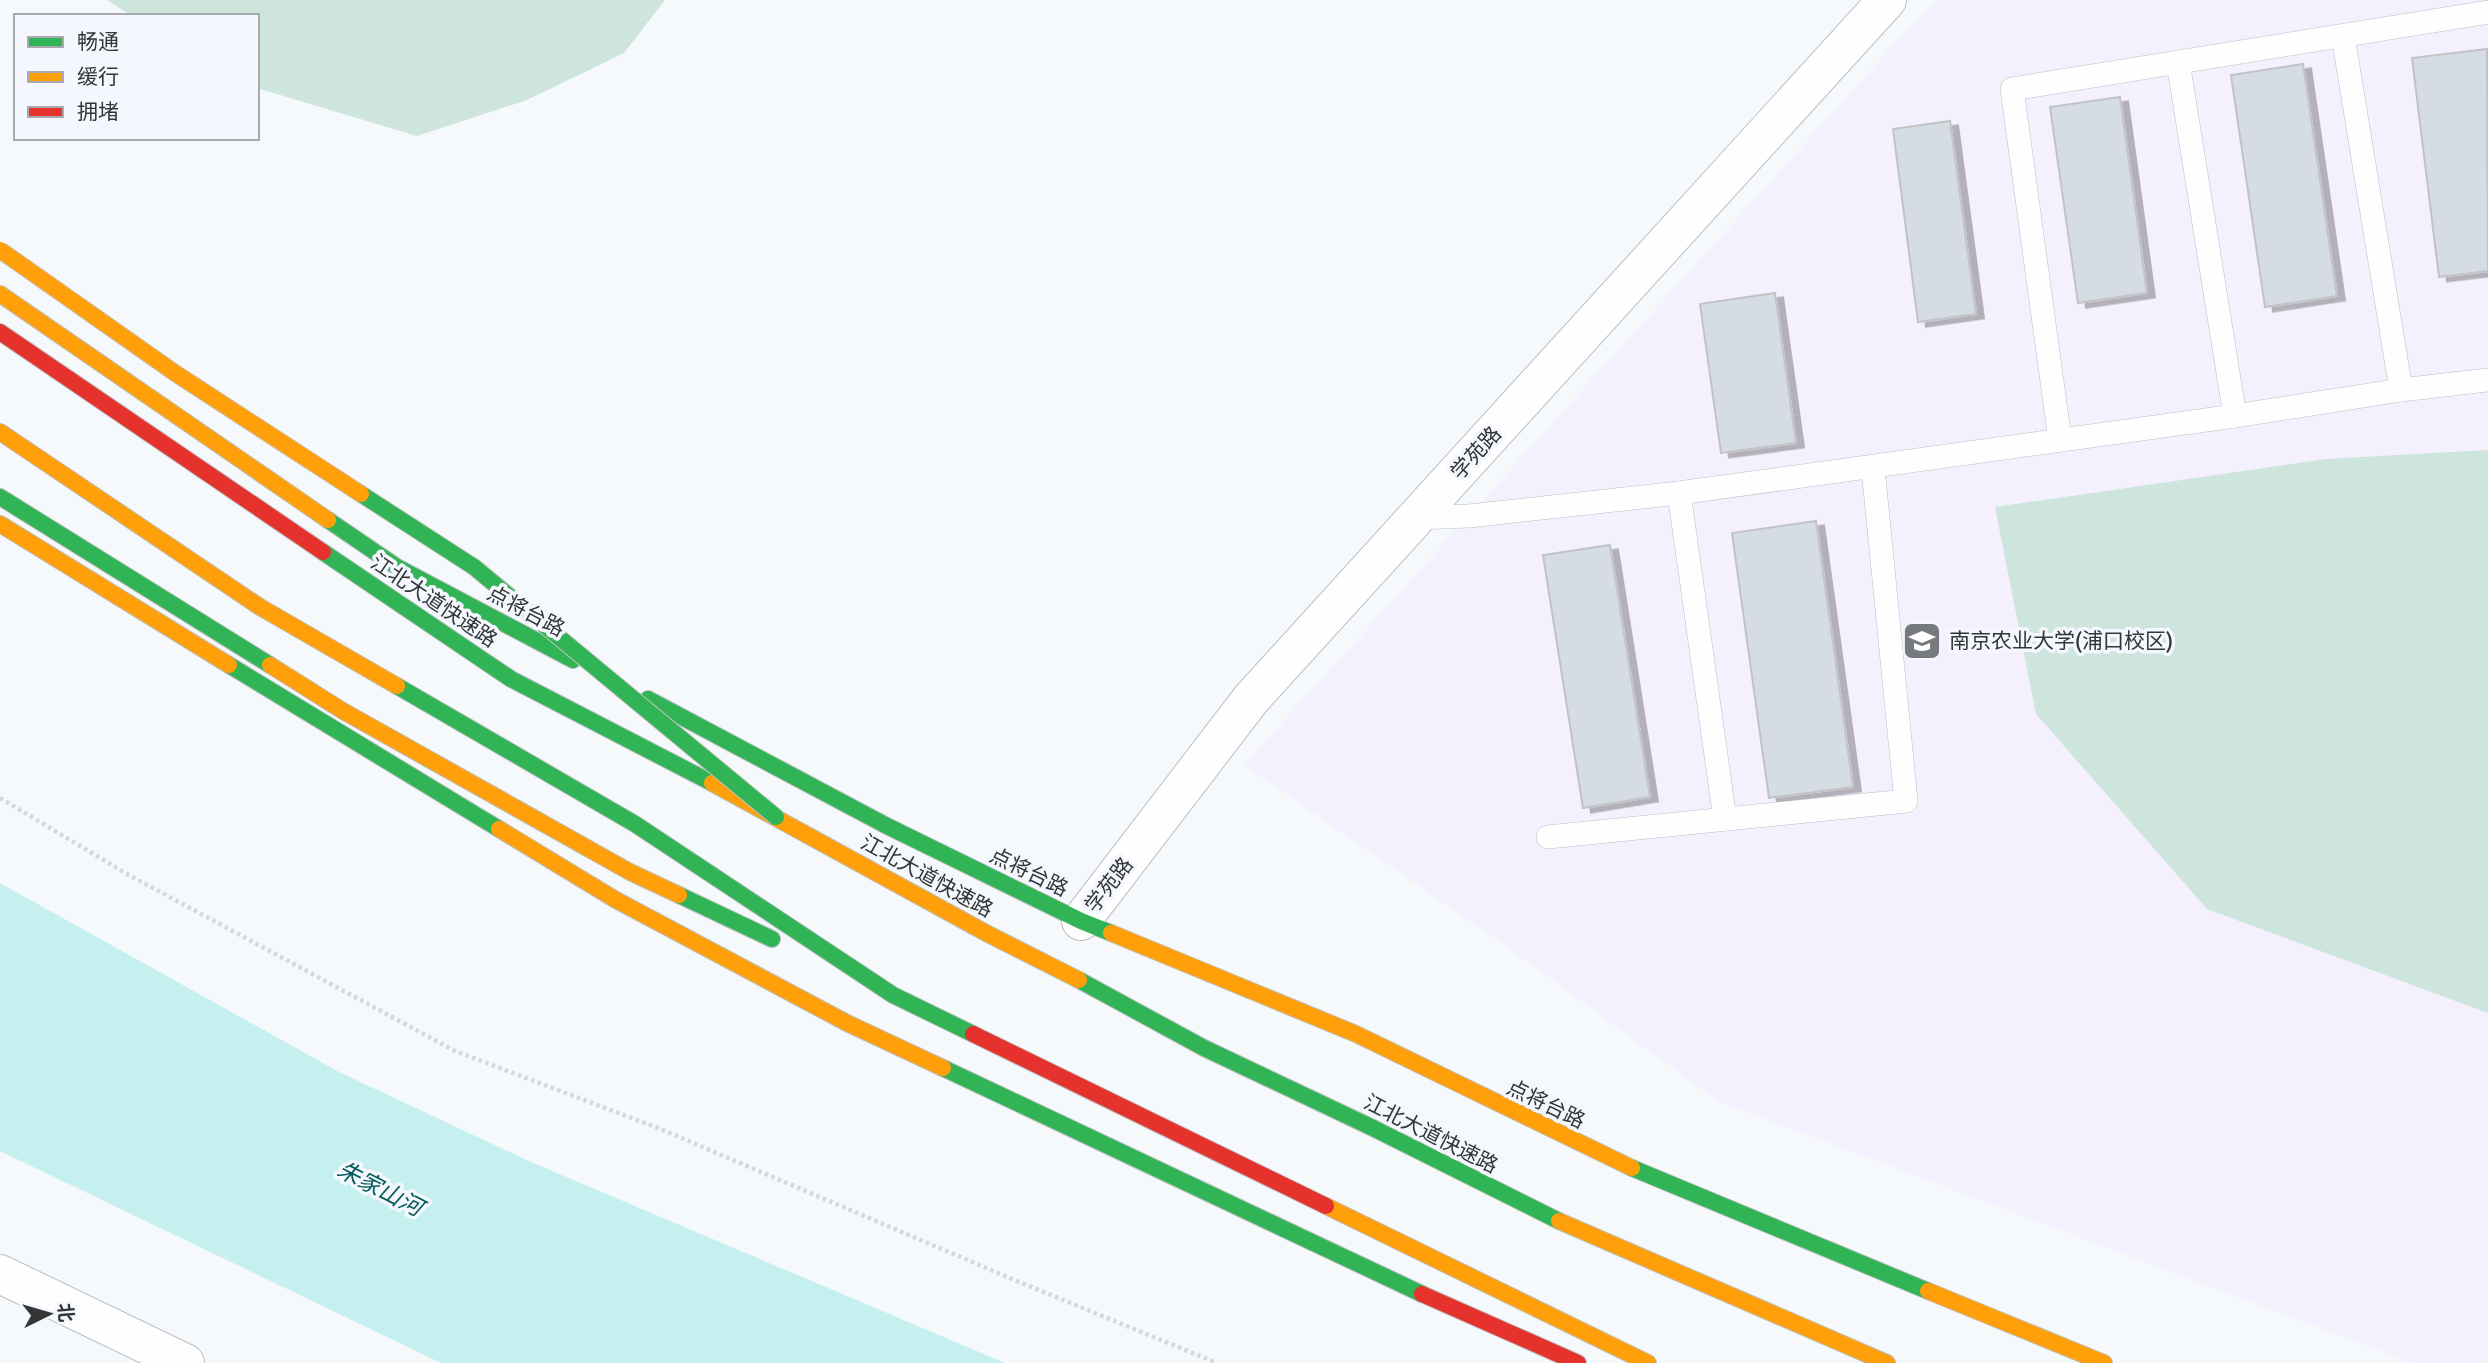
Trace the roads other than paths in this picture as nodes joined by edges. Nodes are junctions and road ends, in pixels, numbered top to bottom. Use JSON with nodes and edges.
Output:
{"nodes":[{"id":1,"x":1887,"y":0,"type":"edge"},
{"id":2,"x":2488,"y":12,"type":"edge"},
{"id":3,"x":2343,"y":36,"type":"junction"},
{"id":4,"x":2178,"y":62,"type":"junction"},
{"id":5,"x":0,"y":250,"type":"edge"},
{"id":6,"x":0,"y":294,"type":"edge"},
{"id":7,"x":0,"y":332,"type":"edge"},
{"id":8,"x":2488,"y":380,"type":"edge"},
{"id":9,"x":2401,"y":390,"type":"junction"},
{"id":10,"x":2235,"y":416,"type":"junction"},
{"id":11,"x":0,"y":432,"type":"edge"},
{"id":12,"x":2060,"y":440,"type":"junction"},
{"id":13,"x":1873,"y":468,"type":"junction"},
{"id":14,"x":1679,"y":493,"type":"junction"},
{"id":15,"x":0,"y":497,"type":"edge"},
{"id":16,"x":1417,"y":518,"type":"junction"},
{"id":17,"x":0,"y":524,"type":"edge"},
{"id":18,"x":776,"y":817,"type":"junction"},
{"id":19,"x":1725,"y":820,"type":"junction"},
{"id":20,"x":1548,"y":837,"type":"dead end"},
{"id":21,"x":1081,"y":921,"type":"junction"},
{"id":22,"x":893,"y":995,"type":"junction"},
{"id":23,"x":0,"y":1274,"type":"edge"},
{"id":24,"x":185,"y":1363,"type":"edge"},
{"id":25,"x":1578,"y":1363,"type":"edge"},
{"id":26,"x":1648,"y":1363,"type":"edge"},
{"id":27,"x":1887,"y":1363,"type":"edge"},
{"id":28,"x":2104,"y":1363,"type":"edge"}],
"edges":[{"from":1,"to":16,"type":"street","name":"学苑路"},
{"from":2,"to":3,"type":"lane"},
{"from":3,"to":4,"type":"lane"},
{"from":3,"to":9,"type":"lane"},
{"from":4,"to":10,"type":"lane"},
{"from":4,"to":12,"type":"lane"},
{"from":5,"to":18,"type":"main road","bridge":true},
{"from":6,"to":21,"type":"main road","name":"点将台路"},
{"from":7,"to":18,"type":"main road","name":"江北大道快速路","bridge":true},
{"from":8,"to":9,"type":"lane"},
{"from":9,"to":10,"type":"lane"},
{"from":10,"to":12,"type":"lane"},
{"from":11,"to":22,"type":"main road"},
{"from":12,"to":13,"type":"lane"},
{"from":13,"to":14,"type":"lane"},
{"from":13,"to":19,"type":"lane"},
{"from":14,"to":16,"type":"lane"},
{"from":14,"to":19,"type":"lane"},
{"from":15,"to":22,"type":"main road"},
{"from":16,"to":21,"type":"street","name":"学苑路"},
{"from":17,"to":25,"type":"main road"},
{"from":18,"to":27,"type":"main road","name":"江北大道快速路"},
{"from":19,"to":20,"type":"lane"},
{"from":21,"to":28,"type":"main road","name":"点将台路"},
{"from":22,"to":26,"type":"main road"},
{"from":23,"to":24,"type":"street"}]}
